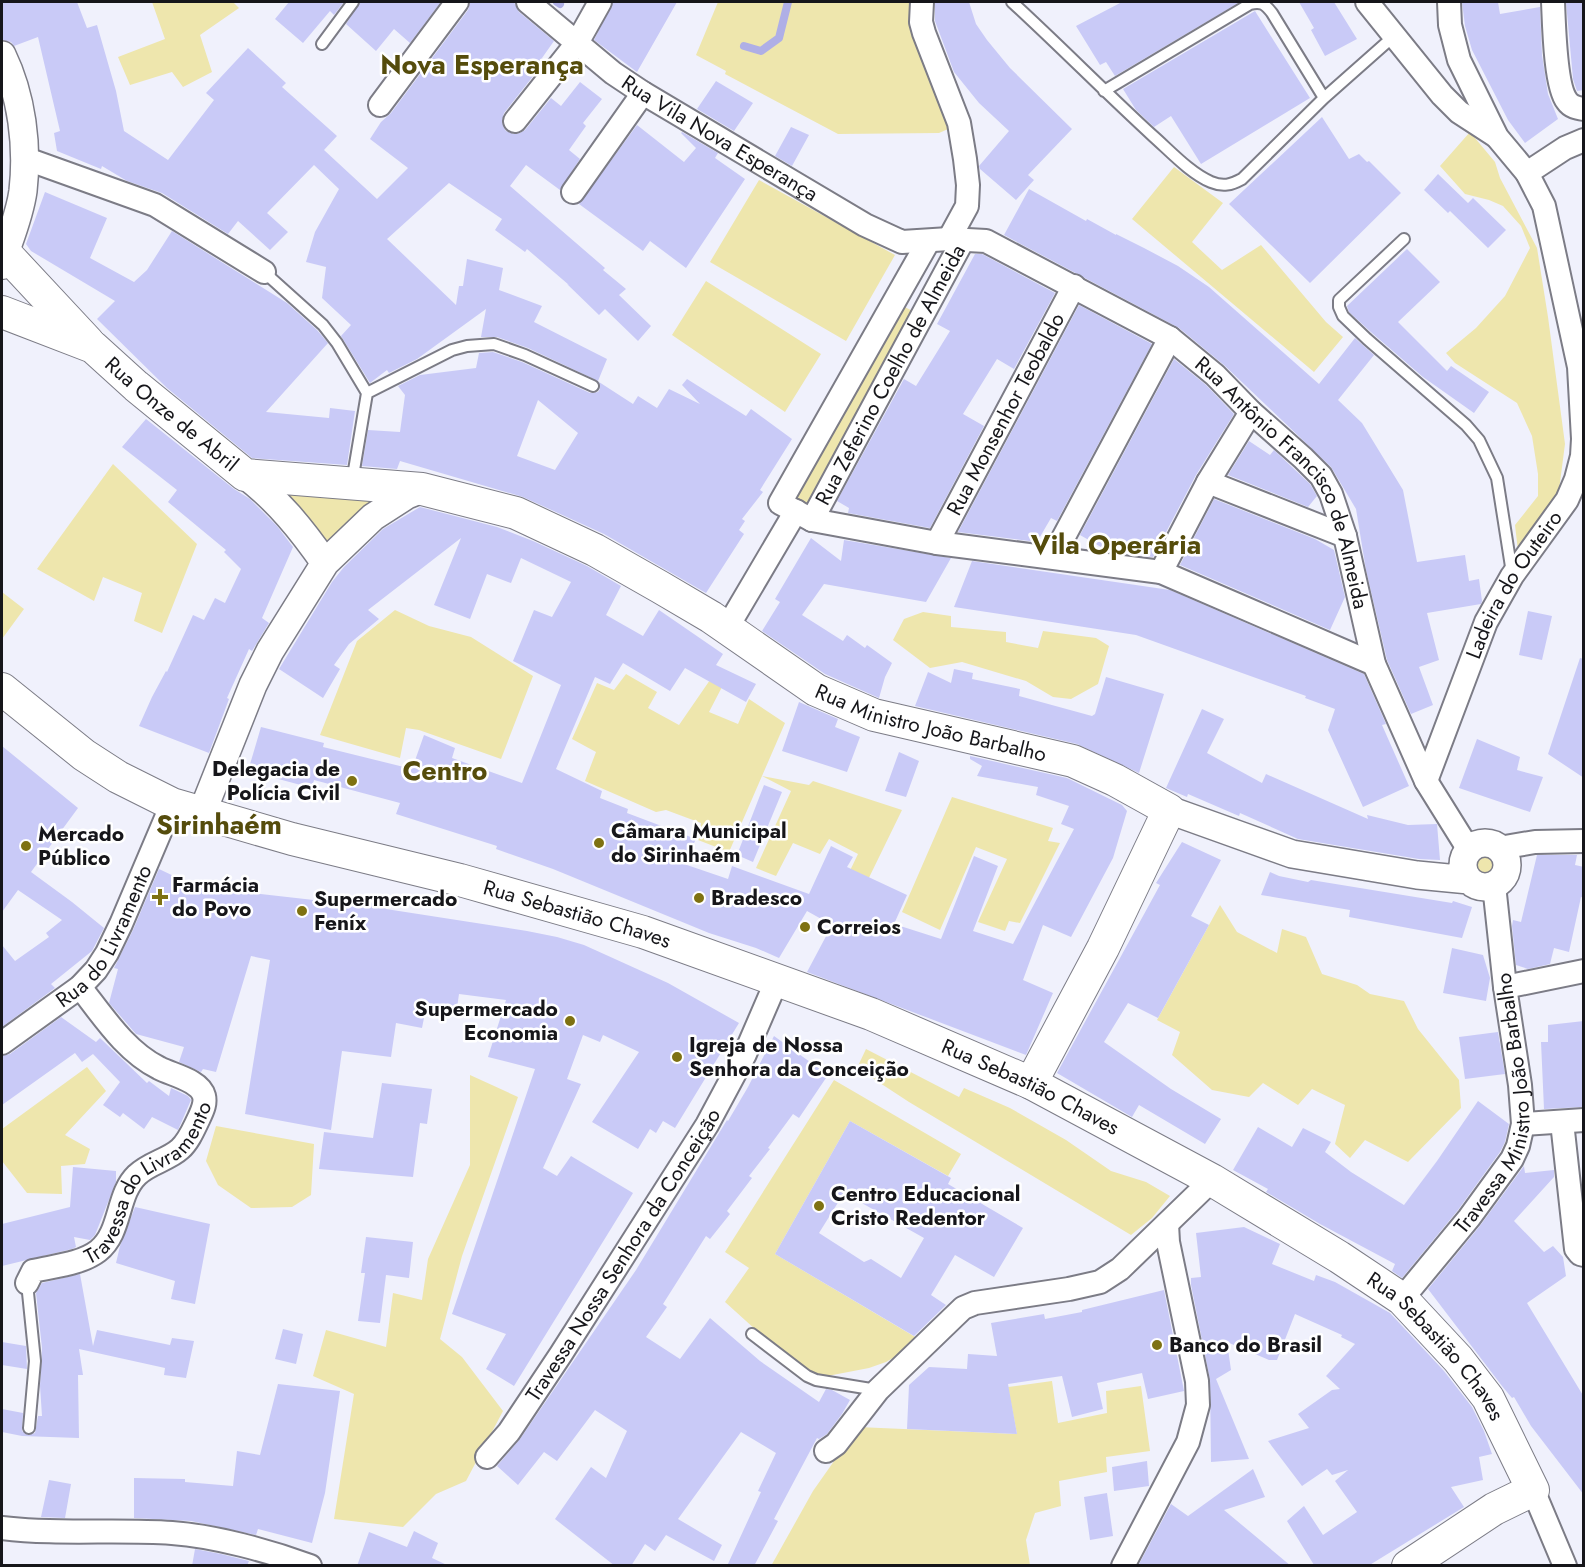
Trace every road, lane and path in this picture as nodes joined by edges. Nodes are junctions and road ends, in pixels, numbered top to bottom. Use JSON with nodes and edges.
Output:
{"nodes":[{"id":1,"x":353,"y":2,"type":"edge"},
{"id":2,"x":457,"y":2,"type":"edge"},
{"id":3,"x":528,"y":2,"type":"edge"},
{"id":4,"x":600,"y":2,"type":"edge"},
{"id":5,"x":922,"y":2,"type":"edge"},
{"id":6,"x":1012,"y":2,"type":"edge"},
{"id":7,"x":1367,"y":2,"type":"edge"},
{"id":8,"x":1449,"y":2,"type":"edge"},
{"id":9,"x":1553,"y":2,"type":"edge"},
{"id":10,"x":1394,"y":36,"type":"junction"},
{"id":11,"x":577,"y":43,"type":"junction"},
{"id":12,"x":322,"y":44,"type":"dead end"},
{"id":13,"x":2,"y":55,"type":"edge"},
{"id":14,"x":1104,"y":91,"type":"junction"},
{"id":15,"x":643,"y":93,"type":"junction"},
{"id":16,"x":1324,"y":98,"type":"junction"},
{"id":17,"x":380,"y":105,"type":"dead end"},
{"id":18,"x":1584,"y":109,"type":"edge"},
{"id":19,"x":515,"y":122,"type":"dead end"},
{"id":20,"x":1497,"y":137,"type":"junction"},
{"id":21,"x":1584,"y":140,"type":"edge"},
{"id":22,"x":24,"y":158,"type":"junction"},
{"id":23,"x":1527,"y":173,"type":"junction"},
{"id":24,"x":573,"y":192,"type":"dead end"},
{"id":25,"x":1404,"y":239,"type":"dead end"},
{"id":26,"x":947,"y":240,"type":"junction"},
{"id":27,"x":3,"y":258,"type":"edge"},
{"id":28,"x":264,"y":272,"type":"joint"},
{"id":29,"x":1074,"y":286,"type":"junction"},
{"id":30,"x":2,"y":312,"type":"edge"},
{"id":31,"x":1170,"y":338,"type":"junction"},
{"id":32,"x":93,"y":347,"type":"junction"},
{"id":33,"x":593,"y":386,"type":"dead end"},
{"id":34,"x":367,"y":393,"type":"junction"},
{"id":35,"x":1251,"y":412,"type":"junction"},
{"id":36,"x":245,"y":475,"type":"junction"},
{"id":37,"x":1208,"y":482,"type":"junction"},
{"id":38,"x":351,"y":484,"type":"junction"},
{"id":39,"x":422,"y":489,"type":"junction"},
{"id":40,"x":796,"y":511,"type":"junction"},
{"id":41,"x":1345,"y":536,"type":"junction"},
{"id":42,"x":937,"y":543,"type":"junction"},
{"id":43,"x":1053,"y":557,"type":"junction"},
{"id":44,"x":325,"y":563,"type":"junction"},
{"id":45,"x":1161,"y":572,"type":"junction"},
{"id":46,"x":1512,"y":576,"type":"junction"},
{"id":47,"x":727,"y":628,"type":"junction"},
{"id":48,"x":1374,"y":664,"type":"junction"},
{"id":49,"x":2,"y":689,"type":"edge"},
{"id":50,"x":1426,"y":781,"type":"junction"},
{"id":51,"x":172,"y":804,"type":"junction"},
{"id":52,"x":1168,"y":810,"type":"junction"},
{"id":53,"x":202,"y":813,"type":"junction"},
{"id":54,"x":1584,"y":841,"type":"edge"},
{"id":55,"x":1499,"y":848,"type":"junction"},
{"id":56,"x":1469,"y":850,"type":"junction"},
{"id":57,"x":1482,"y":883,"type":"junction"},
{"id":58,"x":1584,"y":971,"type":"edge"},
{"id":59,"x":777,"y":980,"type":"junction"},
{"id":60,"x":80,"y":987,"type":"junction"},
{"id":61,"x":1505,"y":987,"type":"junction"},
{"id":62,"x":2,"y":1043,"type":"edge"},
{"id":63,"x":1031,"y":1083,"type":"junction"},
{"id":64,"x":1573,"y":1121,"type":"edge"},
{"id":65,"x":1523,"y":1124,"type":"junction"},
{"id":66,"x":1212,"y":1180,"type":"junction"},
{"id":67,"x":1167,"y":1224,"type":"junction"},
{"id":68,"x":1584,"y":1255,"type":"edge"},
{"id":69,"x":27,"y":1283,"type":"joint"},
{"id":70,"x":1402,"y":1299,"type":"junction"},
{"id":71,"x":752,"y":1334,"type":"dead end"},
{"id":72,"x":878,"y":1390,"type":"junction"},
{"id":73,"x":29,"y":1428,"type":"dead end"},
{"id":74,"x":826,"y":1450,"type":"dead end"},
{"id":75,"x":487,"y":1457,"type":"dead end"},
{"id":76,"x":1533,"y":1490,"type":"junction"},
{"id":77,"x":2,"y":1528,"type":"edge"},
{"id":78,"x":310,"y":1566,"type":"edge"},
{"id":79,"x":1123,"y":1566,"type":"edge"},
{"id":80,"x":1408,"y":1566,"type":"edge"},
{"id":81,"x":1565,"y":1566,"type":"edge"}],
"edges":[{"from":1,"to":12,"type":"lane"},
{"from":2,"to":17,"type":"street"},
{"from":3,"to":11,"type":"street","name":"Rua Vila Nova Esperança"},
{"from":4,"to":11,"type":"street"},
{"from":5,"to":26,"type":"street"},
{"from":6,"to":14,"type":"lane"},
{"from":7,"to":10,"type":"street"},
{"from":8,"to":20,"type":"street"},
{"from":9,"to":18,"type":"street"},
{"from":10,"to":16,"type":"lane"},
{"from":10,"to":20,"type":"street"},
{"from":11,"to":15,"type":"street","name":"Rua Vila Nova Esperança"},
{"from":11,"to":19,"type":"street"},
{"from":13,"to":22,"type":"street"},
{"from":14,"to":16,"type":"lane"},
{"from":14,"to":16,"type":"lane"},
{"from":15,"to":24,"type":"street"},
{"from":15,"to":26,"type":"street","name":"Rua Vila Nova Esperança"},
{"from":20,"to":23,"type":"street","name":"Ladeira do Outeiro"},
{"from":21,"to":23,"type":"street"},
{"from":22,"to":27,"type":"street"},
{"from":22,"to":28,"type":"street"},
{"from":23,"to":46,"type":"street","name":"Ladeira do Outeiro"},
{"from":25,"to":46,"type":"lane"},
{"from":26,"to":29,"type":"street","name":"Rua Antônio Francisco de Almeida"},
{"from":26,"to":40,"type":"street","name":"Rua Zeferino Coelho de Almeida"},
{"from":26,"to":40,"type":"street","name":"Rua Zeferino Coelho de Almeida"},
{"from":27,"to":32,"type":"main road"},
{"from":28,"to":34,"type":"lane"},
{"from":29,"to":31,"type":"street","name":"Rua Antônio Francisco de Almeida"},
{"from":29,"to":42,"type":"street","name":"Rua Monsenhor Teobaldo"},
{"from":30,"to":32,"type":"main road","name":"Rua Onze de Abril"},
{"from":31,"to":35,"type":"street","name":"Rua Antônio Francisco de Almeida"},
{"from":31,"to":43,"type":"street"},
{"from":32,"to":36,"type":"main road","name":"Rua Onze de Abril"},
{"from":33,"to":34,"type":"lane"},
{"from":34,"to":38,"type":"lane"},
{"from":35,"to":37,"type":"street"},
{"from":35,"to":41,"type":"street","name":"Rua Antônio Francisco de Almeida"},
{"from":36,"to":38,"type":"main road","name":"Rua Onze de Abril"},
{"from":36,"to":44,"type":"street"},
{"from":37,"to":41,"type":"street"},
{"from":37,"to":45,"type":"street"},
{"from":38,"to":39,"type":"main road","name":"Rua Onze de Abril"},
{"from":39,"to":44,"type":"street"},
{"from":39,"to":47,"type":"main road","name":"Rua Ministro João Barbalho"},
{"from":40,"to":42,"type":"street"},
{"from":40,"to":47,"type":"street"},
{"from":41,"to":48,"type":"street","name":"Rua Antônio Francisco de Almeida"},
{"from":42,"to":43,"type":"street"},
{"from":43,"to":45,"type":"street"},
{"from":44,"to":53,"type":"street"},
{"from":45,"to":48,"type":"street"},
{"from":46,"to":50,"type":"street","name":"Ladeira do Outeiro"},
{"from":47,"to":52,"type":"main road","name":"Rua Ministro João Barbalho"},
{"from":48,"to":50,"type":"street","name":"Rua Antônio Francisco de Almeida"},
{"from":49,"to":51,"type":"main road","name":"Rua Sebastião Chaves"},
{"from":50,"to":56,"type":"street","name":"Rua Antônio Francisco de Almeida"},
{"from":51,"to":53,"type":"main road","name":"Rua Sebastião Chaves"},
{"from":51,"to":60,"type":"street","name":"Rua do Livramento"},
{"from":52,"to":57,"type":"street","name":"Rua Ministro João Barbalho"},
{"from":52,"to":63,"type":"main road"},
{"from":53,"to":59,"type":"main road","name":"Rua Sebastião Chaves"},
{"from":54,"to":55,"type":"street"},
{"from":55,"to":56,"type":"street"},
{"from":55,"to":57,"type":"street"},
{"from":56,"to":57,"type":"street"},
{"from":57,"to":61,"type":"street","name":"Travessa Ministro João Barbalho"},
{"from":58,"to":61,"type":"street"},
{"from":59,"to":63,"type":"main road","name":"Rua Sebastião Chaves"},
{"from":59,"to":75,"type":"street","name":"Travessa Nossa Senhora da Conceição"},
{"from":60,"to":62,"type":"street","name":"Rua do Livramento"},
{"from":60,"to":69,"type":"street","name":"Travessa do Livramento"},
{"from":61,"to":65,"type":"street","name":"Travessa Ministro João Barbalho"},
{"from":63,"to":66,"type":"main road","name":"Rua Sebastião Chaves"},
{"from":64,"to":65,"type":"street"},
{"from":64,"to":68,"type":"street"},
{"from":65,"to":70,"type":"street","name":"Travessa Ministro João Barbalho"},
{"from":66,"to":67,"type":"street"},
{"from":66,"to":70,"type":"main road","name":"Rua Sebastião Chaves"},
{"from":67,"to":72,"type":"street"},
{"from":67,"to":79,"type":"street"},
{"from":69,"to":73,"type":"lane"},
{"from":70,"to":76,"type":"main road","name":"Rua Sebastião Chaves"},
{"from":71,"to":72,"type":"lane"},
{"from":72,"to":74,"type":"street"},
{"from":76,"to":80,"type":"main road"},
{"from":76,"to":81,"type":"street"},
{"from":77,"to":78,"type":"street"}]}
